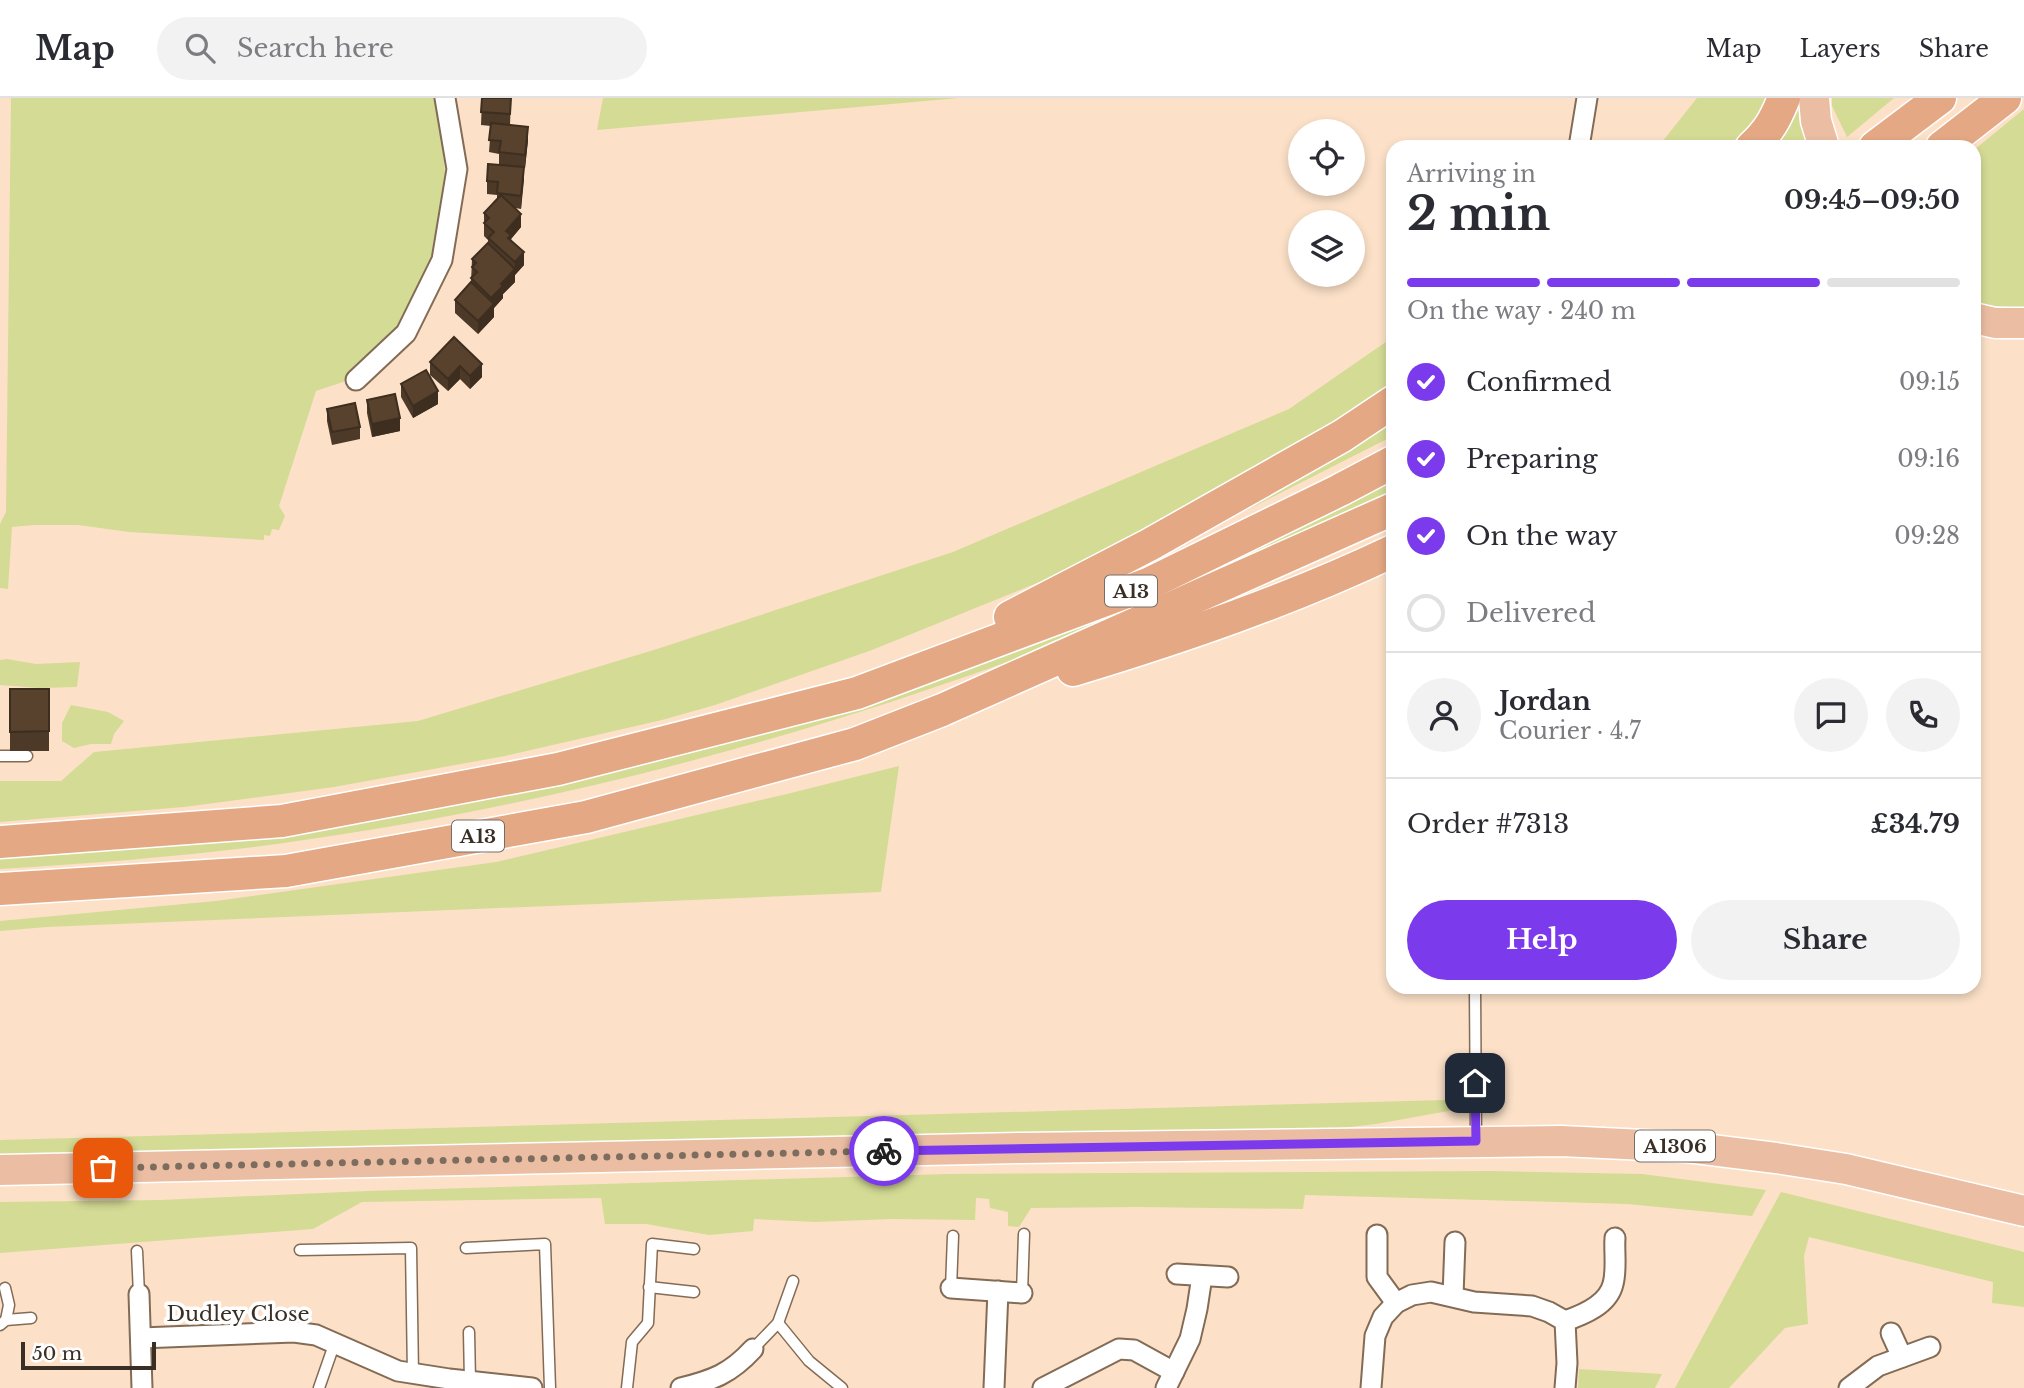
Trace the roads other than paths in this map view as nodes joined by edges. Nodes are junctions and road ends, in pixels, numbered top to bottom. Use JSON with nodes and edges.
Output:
{"nodes":[{"id":1,"x":445,"y":98,"type":"edge"},
{"id":2,"x":1587,"y":98,"type":"edge"},
{"id":3,"x":1784,"y":98,"type":"edge"},
{"id":4,"x":1940,"y":98,"type":"edge"},
{"id":5,"x":2005,"y":98,"type":"edge"},
{"id":6,"x":1580,"y":140,"type":"edge"},
{"id":7,"x":1760,"y":140,"type":"edge"},
{"id":8,"x":1884,"y":140,"type":"edge"},
{"id":9,"x":1951,"y":140,"type":"edge"},
{"id":10,"x":1998,"y":322,"type":"edge"},
{"id":11,"x":2024,"y":338,"type":"edge"},
{"id":12,"x":356,"y":380,"type":"dead end"},
{"id":13,"x":1386,"y":407,"type":"edge"},
{"id":14,"x":1386,"y":466,"type":"edge"},
{"id":15,"x":1386,"y":512,"type":"edge"},
{"id":16,"x":1386,"y":554,"type":"edge"},
{"id":17,"x":858,"y":693,"type":"junction"},
{"id":18,"x":942,"y":710,"type":"junction"},
{"id":19,"x":0,"y":756,"type":"edge"},
{"id":20,"x":27,"y":756,"type":"dead end"},
{"id":21,"x":0,"y":842,"type":"edge"},
{"id":22,"x":0,"y":890,"type":"edge"},
{"id":23,"x":1475,"y":994,"type":"edge"},
{"id":24,"x":1476,"y":1141,"type":"junction"},
{"id":25,"x":0,"y":1170,"type":"edge"},
{"id":26,"x":2024,"y":1211,"type":"edge"},
{"id":27,"x":1024,"y":1234,"type":"dead end"},
{"id":28,"x":1377,"y":1235,"type":"dead end"},
{"id":29,"x":953,"y":1236,"type":"dead end"},
{"id":30,"x":1615,"y":1238,"type":"dead end"},
{"id":31,"x":1455,"y":1242,"type":"dead end"},
{"id":32,"x":466,"y":1248,"type":"dead end"},
{"id":33,"x":694,"y":1249,"type":"dead end"},
{"id":34,"x":300,"y":1250,"type":"dead end"},
{"id":35,"x":137,"y":1251,"type":"dead end"},
{"id":36,"x":1177,"y":1274,"type":"dead end"},
{"id":37,"x":1202,"y":1276,"type":"junction"},
{"id":38,"x":1228,"y":1277,"type":"dead end"},
{"id":39,"x":793,"y":1281,"type":"dead end"},
{"id":40,"x":649,"y":1287,"type":"junction"},
{"id":41,"x":5,"y":1288,"type":"dead end"},
{"id":42,"x":951,"y":1288,"type":"joint"},
{"id":43,"x":998,"y":1291,"type":"junction"},
{"id":44,"x":694,"y":1292,"type":"dead end"},
{"id":45,"x":1022,"y":1293,"type":"joint"},
{"id":46,"x":139,"y":1294,"type":"joint"},
{"id":47,"x":1453,"y":1296,"type":"junction"},
{"id":48,"x":1396,"y":1303,"type":"junction"},
{"id":49,"x":32,"y":1318,"type":"dead end"},
{"id":50,"x":1565,"y":1321,"type":"junction"},
{"id":51,"x":3,"y":1323,"type":"edge"},
{"id":52,"x":778,"y":1324,"type":"junction"},
{"id":53,"x":469,"y":1332,"type":"dead end"},
{"id":54,"x":1891,"y":1333,"type":"dead end"},
{"id":55,"x":141,"y":1338,"type":"junction"},
{"id":56,"x":335,"y":1342,"type":"junction"},
{"id":57,"x":1930,"y":1347,"type":"dead end"},
{"id":58,"x":753,"y":1349,"type":"joint"},
{"id":59,"x":1902,"y":1357,"type":"junction"},
{"id":60,"x":412,"y":1374,"type":"junction"},
{"id":61,"x":1170,"y":1380,"type":"edge"},
{"id":62,"x":470,"y":1381,"type":"junction"},
{"id":63,"x":725,"y":1382,"type":"edge"},
{"id":64,"x":449,"y":1384,"type":"edge"},
{"id":65,"x":142,"y":1388,"type":"edge"},
{"id":66,"x":319,"y":1388,"type":"edge"},
{"id":67,"x":532,"y":1388,"type":"edge"},
{"id":68,"x":550,"y":1388,"type":"edge"},
{"id":69,"x":627,"y":1388,"type":"edge"},
{"id":70,"x":681,"y":1388,"type":"edge"},
{"id":71,"x":842,"y":1388,"type":"edge"},
{"id":72,"x":994,"y":1388,"type":"edge"},
{"id":73,"x":1043,"y":1388,"type":"edge"},
{"id":74,"x":1371,"y":1388,"type":"edge"},
{"id":75,"x":1565,"y":1388,"type":"edge"},
{"id":76,"x":1849,"y":1388,"type":"edge"}],
"edges":[{"from":1,"to":12,"type":"street"},
{"from":2,"to":6,"type":"street"},
{"from":3,"to":7,"type":"highway"},
{"from":4,"to":8,"type":"highway"},
{"from":5,"to":9,"type":"highway"},
{"from":10,"to":11,"type":"main road"},
{"from":13,"to":17,"type":"highway","number":"A13"},
{"from":14,"to":17,"type":"highway","number":"A13"},
{"from":15,"to":18,"type":"highway","number":"A13"},
{"from":16,"to":18,"type":"highway","number":"A13"},
{"from":17,"to":21,"type":"highway","number":"A13"},
{"from":18,"to":22,"type":"highway","number":"A13"},
{"from":19,"to":20,"type":"lane"},
{"from":23,"to":24,"type":"lane"},
{"from":24,"to":25,"type":"main road","number":"A1306"},
{"from":24,"to":26,"type":"main road","number":"A1306"},
{"from":27,"to":45,"type":"lane"},
{"from":28,"to":48,"type":"street"},
{"from":29,"to":42,"type":"lane"},
{"from":30,"to":50,"type":"street"},
{"from":31,"to":47,"type":"street"},
{"from":32,"to":68,"type":"lane"},
{"from":33,"to":40,"type":"lane"},
{"from":34,"to":60,"type":"lane"},
{"from":35,"to":46,"type":"lane","name":"Dudley Close"},
{"from":36,"to":37,"type":"street"},
{"from":37,"to":38,"type":"street"},
{"from":37,"to":61,"type":"street"},
{"from":39,"to":52,"type":"lane"},
{"from":40,"to":44,"type":"lane"},
{"from":40,"to":69,"type":"lane"},
{"from":41,"to":51,"type":"lane"},
{"from":42,"to":43,"type":"street"},
{"from":43,"to":45,"type":"street"},
{"from":43,"to":72,"type":"street"},
{"from":46,"to":55,"type":"street","name":"Dudley Close"},
{"from":47,"to":48,"type":"street"},
{"from":47,"to":50,"type":"street"},
{"from":48,"to":74,"type":"street"},
{"from":49,"to":51,"type":"lane"},
{"from":50,"to":75,"type":"street"},
{"from":52,"to":58,"type":"lane"},
{"from":52,"to":71,"type":"lane"},
{"from":53,"to":62,"type":"lane"},
{"from":54,"to":59,"type":"street"},
{"from":55,"to":56,"type":"street","name":"Dudley Close"},
{"from":55,"to":65,"type":"street","name":"Dudley Close"},
{"from":56,"to":60,"type":"street","name":"Dudley Close"},
{"from":56,"to":66,"type":"lane","name":"Dudley Close"},
{"from":57,"to":59,"type":"street"},
{"from":58,"to":63,"type":"street"},
{"from":59,"to":76,"type":"street"},
{"from":60,"to":64,"type":"street","name":"Dudley Close"},
{"from":61,"to":73,"type":"street"},
{"from":62,"to":64,"type":"street","name":"Dudley Close"},
{"from":62,"to":67,"type":"street","name":"Dudley Close"},
{"from":63,"to":70,"type":"street"}]}
